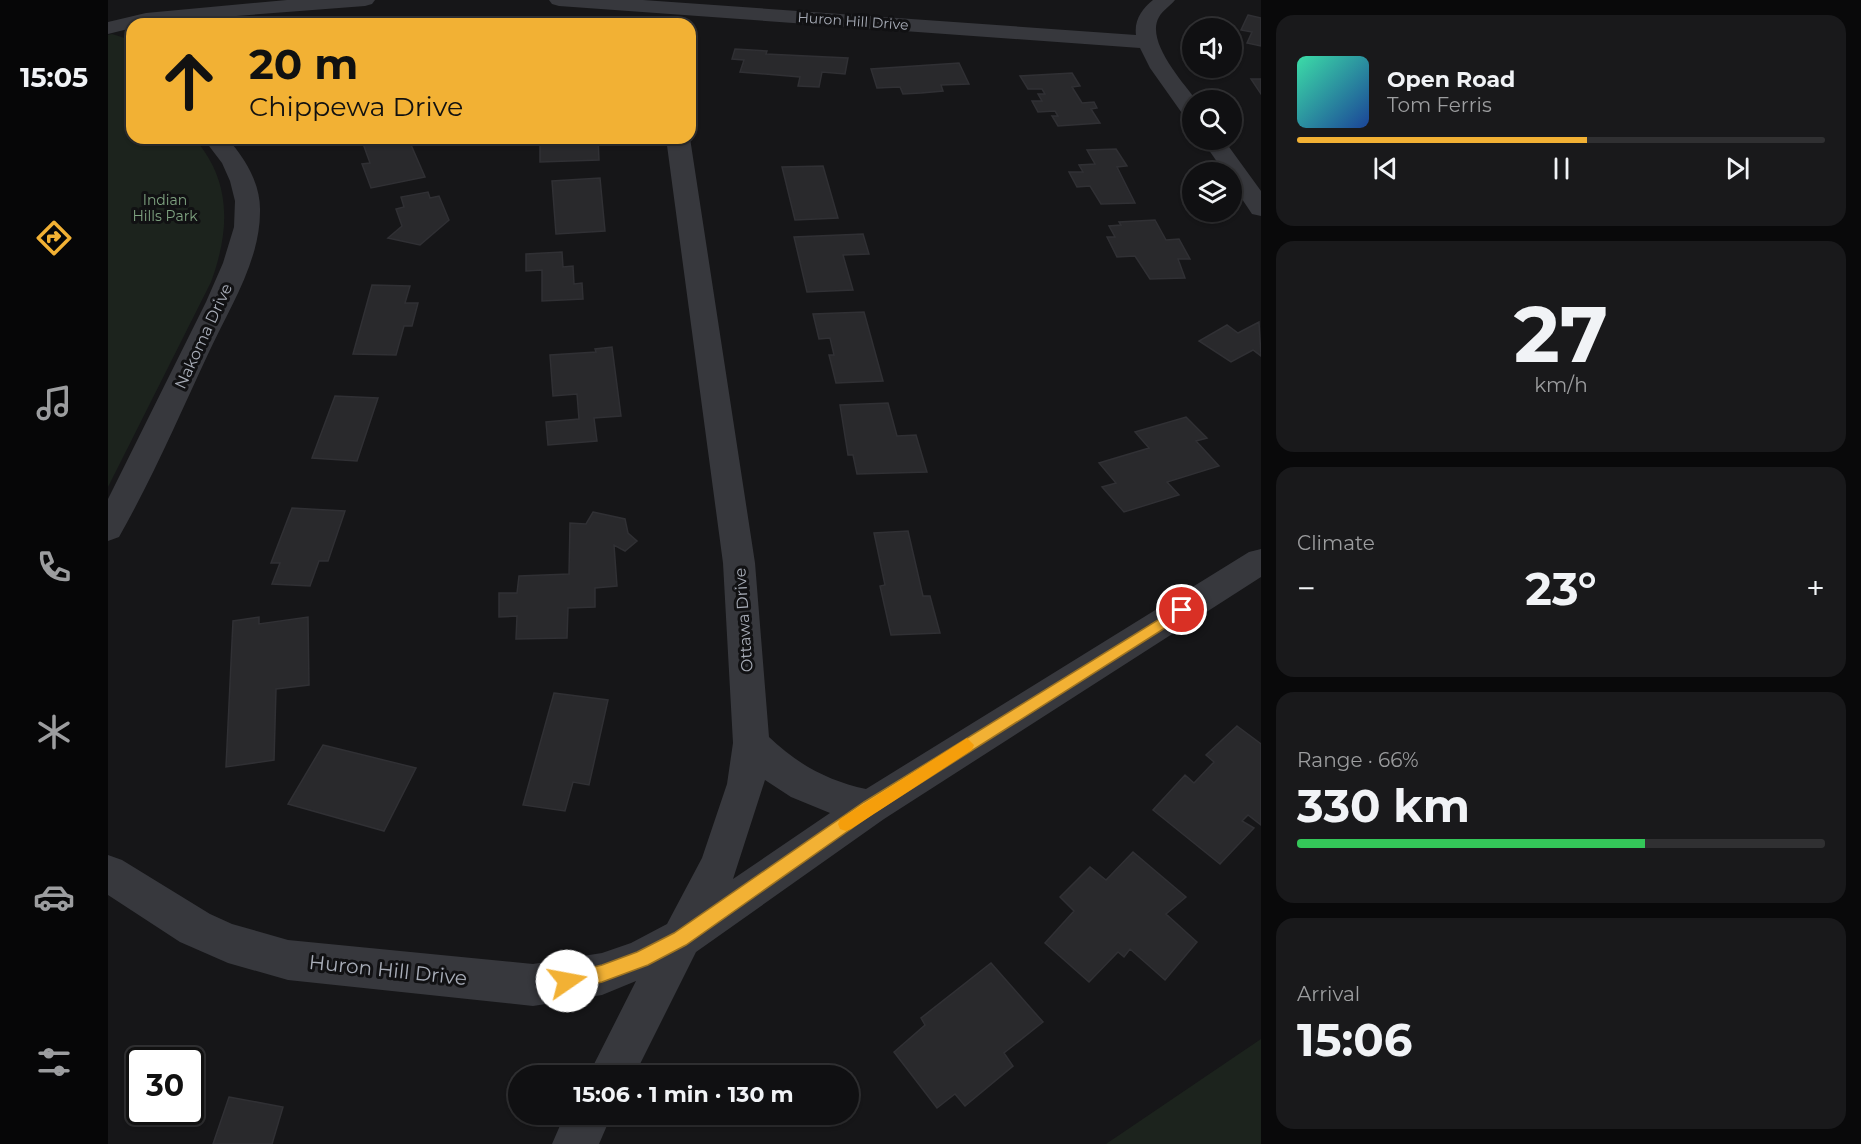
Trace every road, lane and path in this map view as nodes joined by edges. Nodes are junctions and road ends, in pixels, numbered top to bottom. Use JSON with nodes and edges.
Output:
{"nodes":[{"id":1,"x":167,"y":0,"type":"edge"},
{"id":2,"x":365,"y":0,"type":"edge"},
{"id":3,"x":559,"y":0,"type":"edge"},
{"id":4,"x":1165,"y":0,"type":"edge"},
{"id":5,"x":666,"y":10,"type":"edge"},
{"id":6,"x":156,"y":18,"type":"edge"},
{"id":7,"x":177,"y":18,"type":"edge"},
{"id":8,"x":126,"y":25,"type":"edge"},
{"id":9,"x":108,"y":28,"type":"edge"},
{"id":10,"x":1147,"y":42,"type":"junction"},
{"id":11,"x":1182,"y":96,"type":"edge"},
{"id":12,"x":220,"y":144,"type":"edge"},
{"id":13,"x":679,"y":144,"type":"edge"},
{"id":14,"x":1220,"y":150,"type":"edge"},
{"id":15,"x":1261,"y":209,"type":"edge"},
{"id":16,"x":108,"y":530,"type":"edge"},
{"id":17,"x":1261,"y":561,"type":"edge"},
{"id":18,"x":751,"y":743,"type":"junction"},
{"id":19,"x":870,"y":807,"type":"junction"},
{"id":20,"x":108,"y":873,"type":"edge"},
{"id":21,"x":680,"y":939,"type":"junction"},
{"id":22,"x":616,"y":1065,"type":"edge"},
{"id":23,"x":584,"y":1125,"type":"edge"},
{"id":24,"x":575,"y":1144,"type":"edge"}],
"edges":[{"from":1,"to":6,"type":"street"},
{"from":2,"to":7,"type":"street"},
{"from":3,"to":5,"type":"street","name":"Huron Hill Drive"},
{"from":4,"to":10,"type":"street"},
{"from":5,"to":10,"type":"street","name":"Huron Hill Drive"},
{"from":8,"to":9,"type":"street"},
{"from":10,"to":11,"type":"street"},
{"from":12,"to":16,"type":"street","name":"Nakoma Drive"},
{"from":13,"to":18,"type":"street","name":"Ottawa Drive"},
{"from":14,"to":15,"type":"street"},
{"from":17,"to":19,"type":"street","name":"Huron Hill Drive"},
{"from":18,"to":19,"type":"street"},
{"from":18,"to":21,"type":"street","name":"Ottawa Drive"},
{"from":19,"to":21,"type":"street","name":"Huron Hill Drive"},
{"from":20,"to":21,"type":"street","name":"Huron Hill Drive"},
{"from":21,"to":22,"type":"street","name":"Ottawa Drive"},
{"from":23,"to":24,"type":"street"}]}
